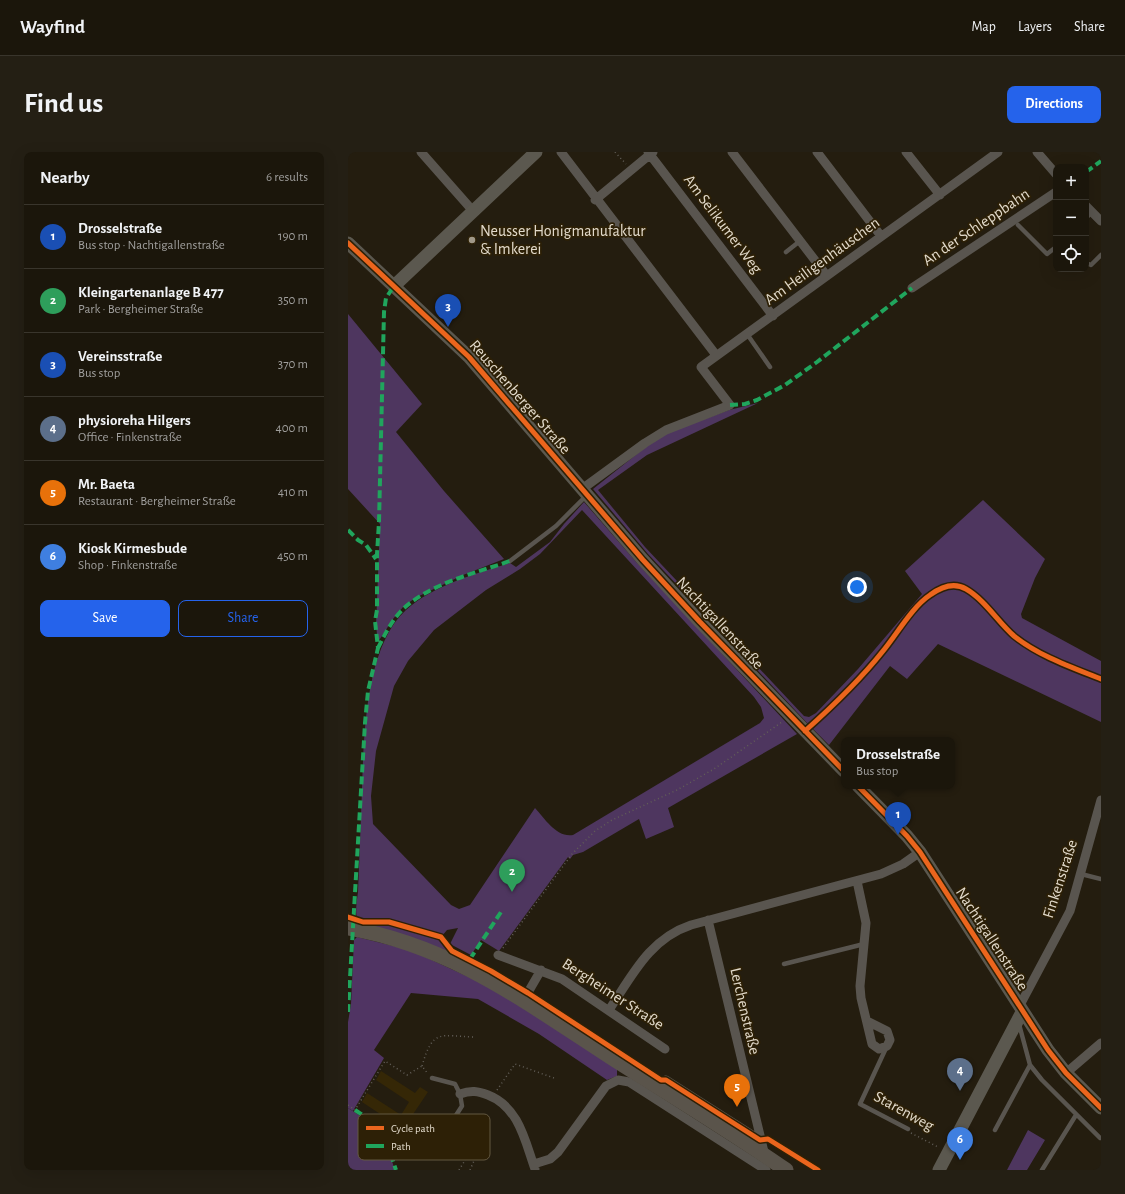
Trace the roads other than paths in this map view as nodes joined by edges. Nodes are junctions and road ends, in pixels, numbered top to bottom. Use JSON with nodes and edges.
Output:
{"nodes":[{"id":1,"x":421,"y":152,"type":"edge"},
{"id":2,"x":536,"y":152,"type":"edge"},
{"id":3,"x":561,"y":152,"type":"edge"},
{"id":4,"x":732,"y":152,"type":"edge"},
{"id":5,"x":817,"y":152,"type":"edge"},
{"id":6,"x":906,"y":152,"type":"edge"},
{"id":7,"x":998,"y":152,"type":"edge"},
{"id":8,"x":1037,"y":152,"type":"edge"},
{"id":9,"x":650,"y":153,"type":"edge"},
{"id":10,"x":1053,"y":171,"type":"edge"},
{"id":11,"x":1053,"y":194,"type":"edge"},
{"id":12,"x":940,"y":195,"type":"junction"},
{"id":13,"x":595,"y":200,"type":"junction"},
{"id":14,"x":473,"y":211,"type":"junction"},
{"id":15,"x":1089,"y":213,"type":"edge"},
{"id":16,"x":1101,"y":221,"type":"edge"},
{"id":17,"x":1018,"y":225,"type":"dead end"},
{"id":18,"x":881,"y":236,"type":"junction"},
{"id":19,"x":800,"y":241,"type":"junction"},
{"id":20,"x":348,"y":243,"type":"edge"},
{"id":21,"x":1053,"y":249,"type":"edge"},
{"id":22,"x":786,"y":252,"type":"dead end"},
{"id":23,"x":1101,"y":255,"type":"edge"},
{"id":24,"x":1089,"y":264,"type":"edge"},
{"id":25,"x":827,"y":276,"type":"junction"},
{"id":26,"x":394,"y":286,"type":"junction"},
{"id":27,"x":912,"y":288,"type":"dead end"},
{"id":28,"x":773,"y":316,"type":"junction"},
{"id":29,"x":747,"y":334,"type":"junction"},
{"id":30,"x":716,"y":355,"type":"junction"},
{"id":31,"x":770,"y":367,"type":"dead end"},
{"id":32,"x":584,"y":492,"type":"junction"},
{"id":33,"x":510,"y":561,"type":"dead end"},
{"id":34,"x":841,"y":768,"type":"edge"},
{"id":35,"x":861,"y":789,"type":"edge"},
{"id":36,"x":1101,"y":800,"type":"edge"},
{"id":37,"x":920,"y":852,"type":"junction"},
{"id":38,"x":1081,"y":874,"type":"junction"},
{"id":39,"x":1101,"y":879,"type":"edge"},
{"id":40,"x":857,"y":881,"type":"junction"},
{"id":41,"x":708,"y":920,"type":"junction"},
{"id":42,"x":348,"y":928,"type":"edge"},
{"id":43,"x":864,"y":944,"type":"junction"},
{"id":44,"x":498,"y":955,"type":"road end"},
{"id":45,"x":784,"y":964,"type":"dead end"},
{"id":46,"x":541,"y":970,"type":"junction"},
{"id":47,"x":523,"y":1001,"type":"junction"},
{"id":48,"x":609,"y":1010,"type":"junction"},
{"id":49,"x":1020,"y":1012,"type":"junction"},
{"id":50,"x":867,"y":1021,"type":"junction"},
{"id":51,"x":1101,"y":1043,"type":"edge"},
{"id":52,"x":887,"y":1046,"type":"junction"},
{"id":53,"x":665,"y":1049,"type":"dead end"},
{"id":54,"x":1030,"y":1065,"type":"junction"},
{"id":55,"x":1066,"y":1073,"type":"junction"},
{"id":56,"x":432,"y":1078,"type":"road end"},
{"id":57,"x":666,"y":1080,"type":"dead end"},
{"id":58,"x":460,"y":1094,"type":"junction"},
{"id":59,"x":1101,"y":1108,"type":"edge"},
{"id":60,"x":457,"y":1114,"type":"edge"},
{"id":61,"x":1076,"y":1115,"type":"junction"},
{"id":62,"x":908,"y":1129,"type":"road end"},
{"id":63,"x":995,"y":1130,"type":"dead end"},
{"id":64,"x":1100,"y":1138,"type":"dead end"},
{"id":65,"x":760,"y":1140,"type":"junction"},
{"id":66,"x":768,"y":1162,"type":"edge"},
{"id":67,"x":535,"y":1167,"type":"edge"},
{"id":68,"x":786,"y":1170,"type":"edge"},
{"id":69,"x":796,"y":1170,"type":"edge"},
{"id":70,"x":939,"y":1170,"type":"edge"},
{"id":71,"x":1042,"y":1170,"type":"edge"}],
"edges":[{"from":1,"to":14,"type":"street"},
{"from":2,"to":14,"type":"main road"},
{"from":3,"to":13,"type":"street"},
{"from":4,"to":19,"type":"street"},
{"from":5,"to":18,"type":"street"},
{"from":6,"to":12,"type":"street"},
{"from":7,"to":12,"type":"street","name":"Am Heiligenhäuschen"},
{"from":8,"to":10,"type":"street"},
{"from":9,"to":13,"type":"street"},
{"from":9,"to":28,"type":"street","name":"Am Selikumer Weg"},
{"from":11,"to":27,"type":"street","name":"An der Schleppbahn"},
{"from":12,"to":18,"type":"street","name":"Am Heiligenhäuschen"},
{"from":13,"to":30,"type":"street"},
{"from":14,"to":26,"type":"main road"},
{"from":15,"to":16,"type":"street"},
{"from":17,"to":21,"type":"lane"},
{"from":18,"to":25,"type":"street","name":"Am Heiligenhäuschen"},
{"from":19,"to":22,"type":"lane"},
{"from":19,"to":25,"type":"street"},
{"from":20,"to":26,"type":"main road","name":"Reuschenberger Straße"},
{"from":23,"to":24,"type":"lane"},
{"from":25,"to":28,"type":"street","name":"Am Heiligenhäuschen"},
{"from":26,"to":32,"type":"main road","name":"Reuschenberger Straße"},
{"from":28,"to":29,"type":"street","name":"Am Heiligenhäuschen"},
{"from":29,"to":30,"type":"street","name":"Am Heiligenhäuschen"},
{"from":29,"to":31,"type":"lane"},
{"from":30,"to":32,"type":"street","name":"Am Heiligenhäuschen"},
{"from":32,"to":33,"type":"lane"},
{"from":32,"to":34,"type":"main road","name":"Nachtigallenstraße"},
{"from":35,"to":37,"type":"main road","name":"Nachtigallenstraße"},
{"from":36,"to":38,"type":"street","name":"Finkenstraße"},
{"from":37,"to":40,"type":"street"},
{"from":37,"to":49,"type":"main road","name":"Nachtigallenstraße"},
{"from":38,"to":39,"type":"lane"},
{"from":38,"to":49,"type":"street","name":"Finkenstraße"},
{"from":40,"to":41,"type":"street"},
{"from":40,"to":43,"type":"street"},
{"from":41,"to":48,"type":"street"},
{"from":41,"to":65,"type":"street","name":"Lerchenstraße"},
{"from":42,"to":47,"type":"main road"},
{"from":43,"to":45,"type":"lane"},
{"from":43,"to":50,"type":"street"},
{"from":44,"to":46,"type":"street","name":"Bergheimer Straße"},
{"from":46,"to":47,"type":"street","name":"Bergheimer Straße"},
{"from":46,"to":48,"type":"street","name":"Bergheimer Straße"},
{"from":47,"to":66,"type":"main road"},
{"from":48,"to":53,"type":"street","name":"Bergheimer Straße"},
{"from":49,"to":54,"type":"lane"},
{"from":49,"to":55,"type":"main road","name":"Nachtigallenstraße"},
{"from":49,"to":70,"type":"main road","name":"Finkenstraße"},
{"from":50,"to":52,"type":"street"},
{"from":50,"to":52,"type":"street"},
{"from":51,"to":55,"type":"street"},
{"from":52,"to":62,"type":"lane","name":"Starenweg"},
{"from":54,"to":61,"type":"lane"},
{"from":54,"to":63,"type":"lane"},
{"from":55,"to":59,"type":"main road","name":"Nachtigallenstraße"},
{"from":56,"to":58,"type":"lane"},
{"from":57,"to":65,"type":"street"},
{"from":58,"to":60,"type":"lane"},
{"from":58,"to":67,"type":"street"},
{"from":61,"to":64,"type":"lane"},
{"from":61,"to":71,"type":"lane"},
{"from":65,"to":66,"type":"street","name":"Lerchenstraße"},
{"from":66,"to":67,"type":"street"},
{"from":66,"to":68,"type":"main road"},
{"from":66,"to":69,"type":"main road"}]}
